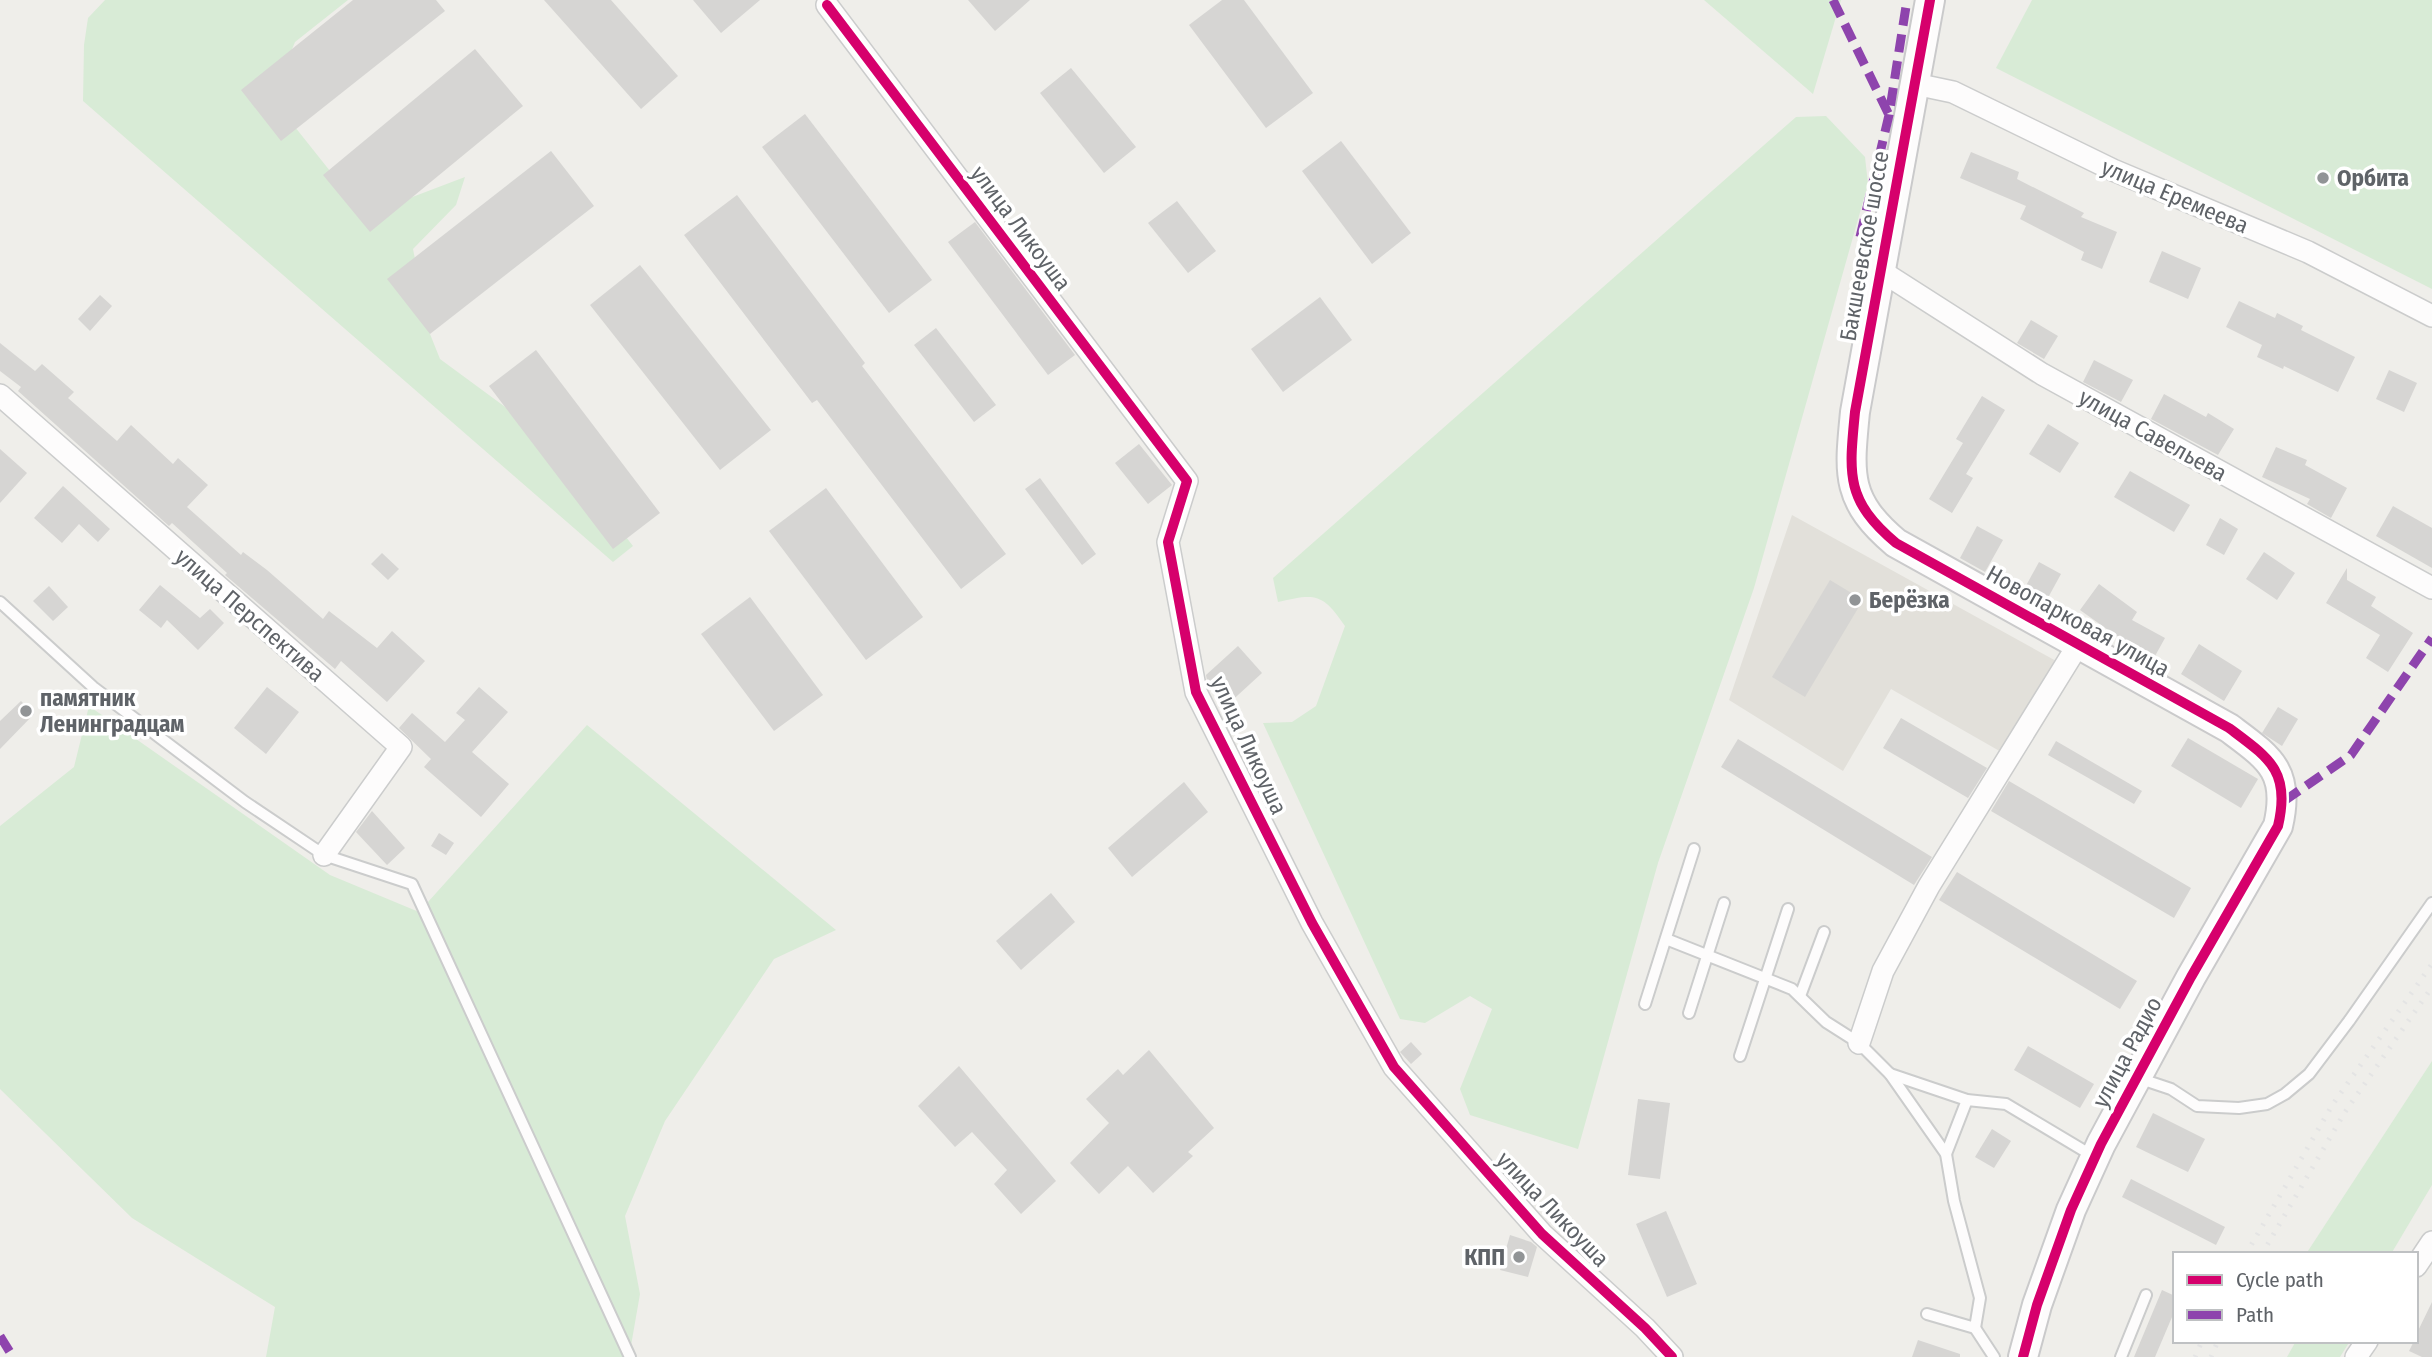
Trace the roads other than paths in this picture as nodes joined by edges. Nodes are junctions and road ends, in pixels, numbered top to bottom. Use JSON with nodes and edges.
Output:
{"nodes":[{"id":1,"x":1930,"y":0,"type":"edge"},
{"id":2,"x":827,"y":5,"type":"dead end"},
{"id":3,"x":1915,"y":83,"type":"junction"},
{"id":4,"x":1881,"y":271,"type":"junction"},
{"id":5,"x":2432,"y":316,"type":"edge"},
{"id":6,"x":0,"y":396,"type":"edge"},
{"id":7,"x":1857,"y":500,"type":"joint"},
{"id":8,"x":2432,"y":588,"type":"edge"},
{"id":9,"x":0,"y":602,"type":"edge"},
{"id":10,"x":2078,"y":645,"type":"junction"},
{"id":11,"x":2279,"y":778,"type":"joint"},
{"id":12,"x":1694,"y":849,"type":"dead end"},
{"id":13,"x":324,"y":856,"type":"junction"},
{"id":14,"x":2432,"y":902,"type":"edge"},
{"id":15,"x":1724,"y":903,"type":"dead end"},
{"id":16,"x":1788,"y":909,"type":"dead end"},
{"id":17,"x":1824,"y":933,"type":"dead end"},
{"id":18,"x":1666,"y":939,"type":"junction"},
{"id":19,"x":1707,"y":955,"type":"junction"},
{"id":20,"x":1766,"y":977,"type":"junction"},
{"id":21,"x":1800,"y":996,"type":"junction"},
{"id":22,"x":1645,"y":1004,"type":"dead end"},
{"id":23,"x":1689,"y":1013,"type":"dead end"},
{"id":24,"x":1859,"y":1043,"type":"junction"},
{"id":25,"x":1740,"y":1056,"type":"dead end"},
{"id":26,"x":1890,"y":1074,"type":"junction"},
{"id":27,"x":2136,"y":1077,"type":"junction"},
{"id":28,"x":1967,"y":1100,"type":"junction"},
{"id":29,"x":1946,"y":1154,"type":"junction"},
{"id":30,"x":2095,"y":1157,"type":"junction"},
{"id":31,"x":2432,"y":1242,"type":"edge"},
{"id":32,"x":2418,"y":1263,"type":"edge"},
{"id":33,"x":2146,"y":1295,"type":"dead end"},
{"id":34,"x":1927,"y":1314,"type":"dead end"},
{"id":35,"x":1975,"y":1328,"type":"junction"},
{"id":36,"x":630,"y":1357,"type":"edge"},
{"id":37,"x":1672,"y":1357,"type":"edge"},
{"id":38,"x":1994,"y":1357,"type":"edge"},
{"id":39,"x":2023,"y":1357,"type":"edge"},
{"id":40,"x":2121,"y":1357,"type":"edge"}],
"edges":[{"from":1,"to":3,"type":"street","name":"Бакшеевское шоссе"},
{"from":2,"to":37,"type":"street","name":"улица Ликоуша"},
{"from":3,"to":4,"type":"street","name":"Бакшеевское шоссе"},
{"from":3,"to":5,"type":"street","name":"улица Еремеева"},
{"from":4,"to":7,"type":"street","name":"Бакшеевское шоссе"},
{"from":4,"to":8,"type":"street","name":"улица Савельева"},
{"from":6,"to":13,"type":"street","name":"улица Перспектива"},
{"from":7,"to":10,"type":"street","name":"Новопарковая улица"},
{"from":9,"to":13,"type":"lane"},
{"from":10,"to":11,"type":"street","name":"Новопарковая улица"},
{"from":10,"to":24,"type":"street"},
{"from":11,"to":27,"type":"street","name":"улица Радио"},
{"from":12,"to":18,"type":"lane"},
{"from":13,"to":36,"type":"lane"},
{"from":14,"to":27,"type":"lane"},
{"from":15,"to":19,"type":"lane"},
{"from":16,"to":20,"type":"lane"},
{"from":17,"to":21,"type":"lane"},
{"from":18,"to":19,"type":"lane"},
{"from":18,"to":22,"type":"lane"},
{"from":19,"to":20,"type":"lane"},
{"from":19,"to":23,"type":"lane"},
{"from":20,"to":21,"type":"lane"},
{"from":20,"to":25,"type":"lane"},
{"from":21,"to":24,"type":"lane"},
{"from":24,"to":26,"type":"lane"},
{"from":26,"to":28,"type":"lane"},
{"from":26,"to":29,"type":"lane"},
{"from":27,"to":30,"type":"street","name":"улица Радио"},
{"from":28,"to":29,"type":"lane"},
{"from":28,"to":30,"type":"lane"},
{"from":29,"to":35,"type":"lane"},
{"from":30,"to":39,"type":"street","name":"улица Радио"},
{"from":31,"to":32,"type":"street"},
{"from":33,"to":40,"type":"lane"},
{"from":34,"to":35,"type":"lane"},
{"from":35,"to":38,"type":"lane"}]}
